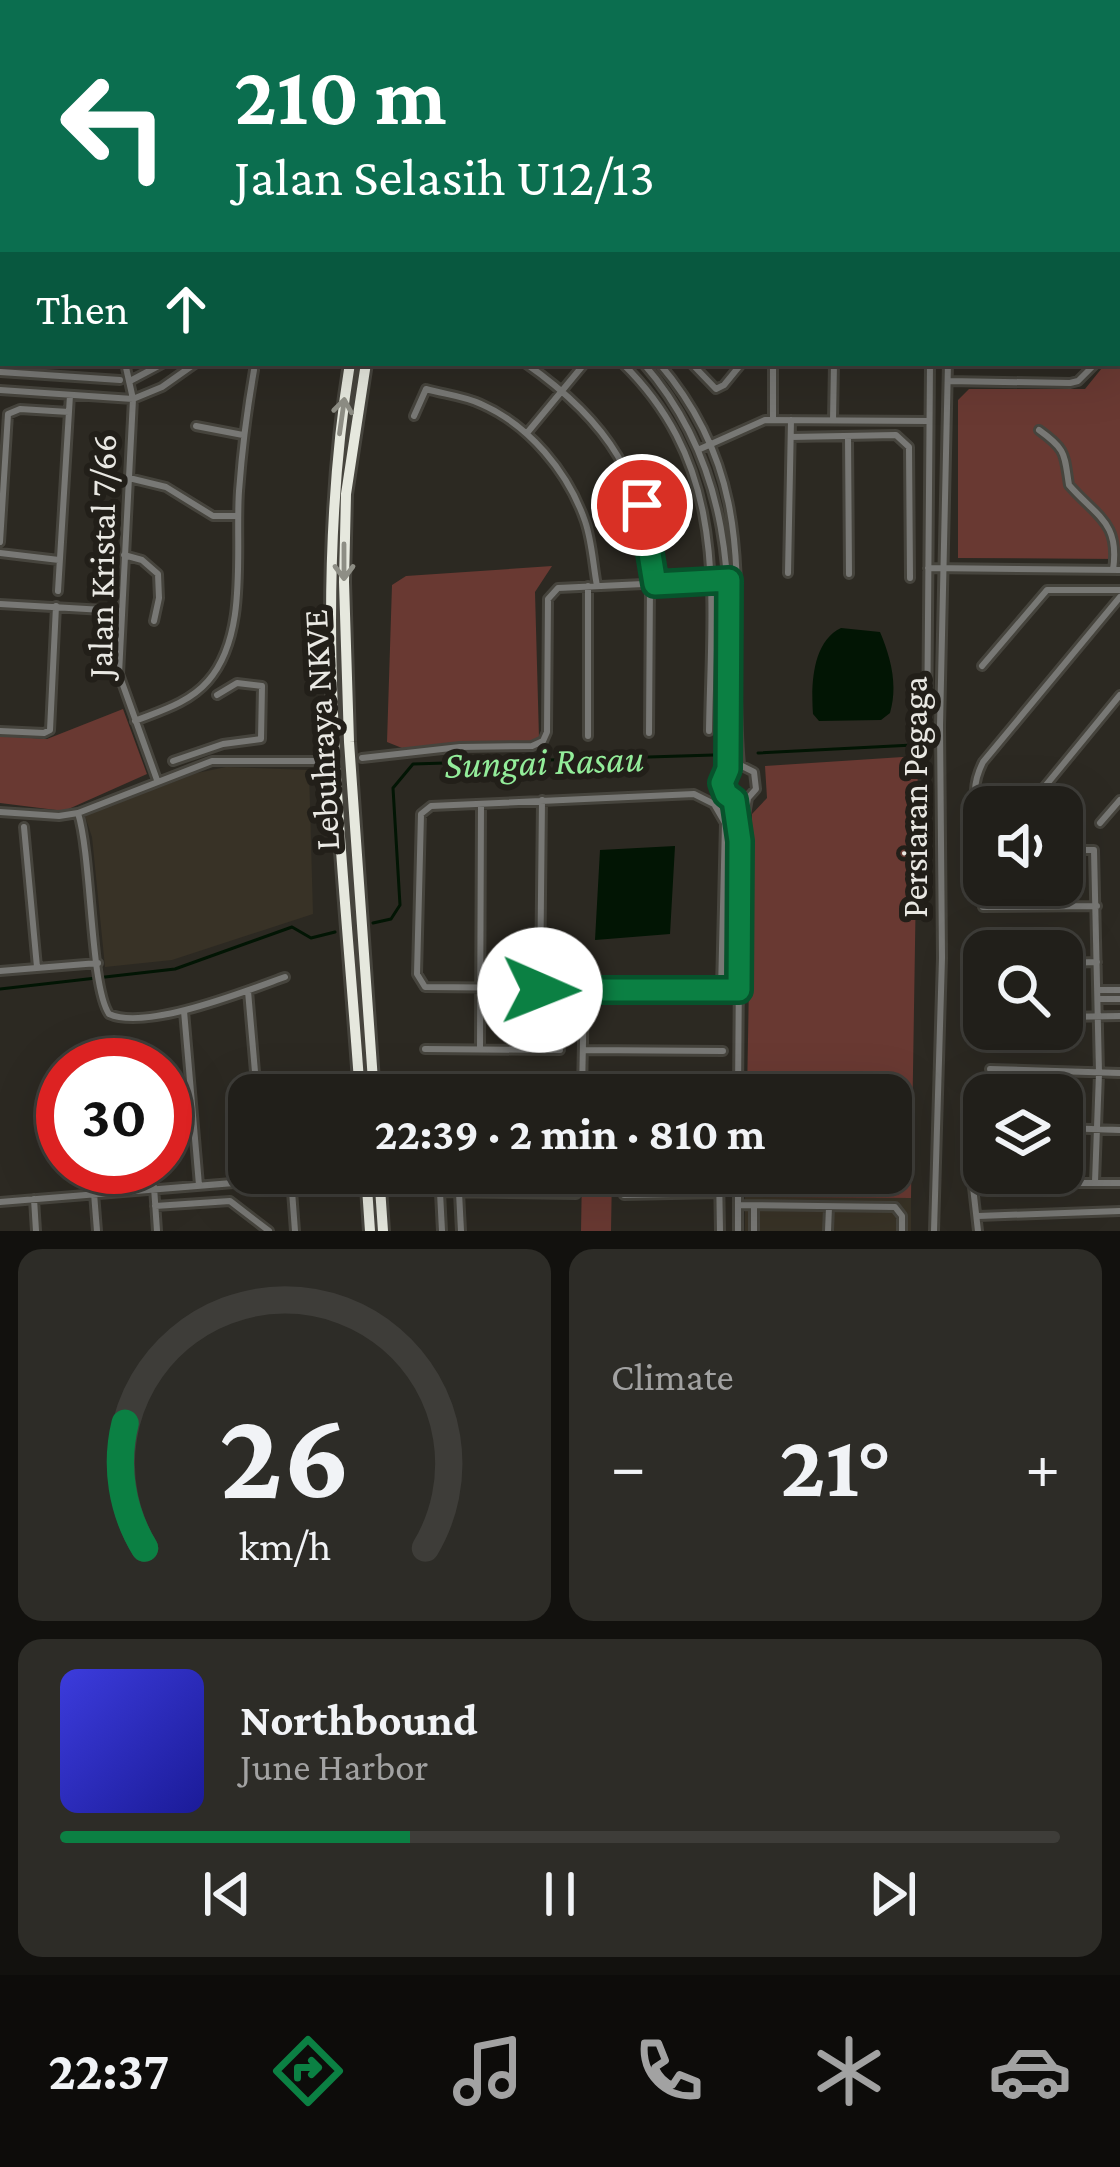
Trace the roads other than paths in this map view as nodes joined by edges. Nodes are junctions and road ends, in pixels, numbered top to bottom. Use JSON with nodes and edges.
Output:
{"nodes":[{"id":1,"x":125,"y":366,"type":"edge"},
{"id":2,"x":158,"y":366,"type":"edge"},
{"id":3,"x":192,"y":366,"type":"edge"},
{"id":4,"x":350,"y":366,"type":"edge"},
{"id":5,"x":366,"y":366,"type":"edge"},
{"id":6,"x":529,"y":366,"type":"edge"},
{"id":7,"x":583,"y":366,"type":"edge"},
{"id":8,"x":625,"y":366,"type":"edge"},
{"id":9,"x":645,"y":366,"type":"edge"},
{"id":10,"x":665,"y":366,"type":"edge"},
{"id":11,"x":695,"y":366,"type":"edge"},
{"id":12,"x":740,"y":366,"type":"edge"},
{"id":13,"x":773,"y":366,"type":"edge"},
{"id":14,"x":834,"y":366,"type":"edge"},
{"id":15,"x":930,"y":366,"type":"edge"},
{"id":16,"x":948,"y":366,"type":"edge"},
{"id":17,"x":1093,"y":366,"type":"edge"},
{"id":18,"x":254,"y":370,"type":"dead end"},
{"id":19,"x":0,"y":372,"type":"edge"},
{"id":20,"x":125,"y":381,"type":"junction"},
{"id":21,"x":948,"y":381,"type":"junction"},
{"id":22,"x":0,"y":390,"type":"edge"},
{"id":23,"x":563,"y":390,"type":"junction"},
{"id":24,"x":70,"y":395,"type":"junction"},
{"id":25,"x":133,"y":399,"type":"junction"},
{"id":26,"x":69,"y":412,"type":"junction"},
{"id":27,"x":414,"y":416,"type":"dead end"},
{"id":28,"x":773,"y":420,"type":"junction"},
{"id":29,"x":791,"y":420,"type":"junction"},
{"id":30,"x":832,"y":420,"type":"junction"},
{"id":31,"x":928,"y":421,"type":"junction"},
{"id":32,"x":196,"y":426,"type":"dead end"},
{"id":33,"x":1039,"y":430,"type":"dead end"},
{"id":34,"x":527,"y":434,"type":"junction"},
{"id":35,"x":243,"y":435,"type":"junction"},
{"id":36,"x":848,"y":436,"type":"junction"},
{"id":37,"x":791,"y":437,"type":"junction"},
{"id":38,"x":710,"y":443,"type":"junction"},
{"id":39,"x":700,"y":449,"type":"junction"},
{"id":40,"x":129,"y":478,"type":"junction"},
{"id":41,"x":238,"y":516,"type":"junction"},
{"id":42,"x":0,"y":542,"type":"edge"},
{"id":43,"x":0,"y":553,"type":"edge"},
{"id":44,"x":124,"y":555,"type":"junction"},
{"id":45,"x":59,"y":560,"type":"junction"},
{"id":46,"x":928,"y":568,"type":"junction"},
{"id":47,"x":945,"y":568,"type":"junction"},
{"id":48,"x":1116,"y":570,"type":"edge"},
{"id":49,"x":788,"y":573,"type":"dead end"},
{"id":50,"x":849,"y":574,"type":"dead end"},
{"id":51,"x":910,"y":578,"type":"dead end"},
{"id":52,"x":729,"y":580,"type":"junction"},
{"id":53,"x":712,"y":581,"type":"junction"},
{"id":54,"x":652,"y":584,"type":"junction"},
{"id":55,"x":593,"y":586,"type":"junction"},
{"id":56,"x":58,"y":591,"type":"dead end"},
{"id":57,"x":1120,"y":594,"type":"edge"},
{"id":58,"x":0,"y":604,"type":"edge"},
{"id":59,"x":56,"y":607,"type":"junction"},
{"id":60,"x":121,"y":611,"type":"junction"},
{"id":61,"x":154,"y":621,"type":"dead end"},
{"id":62,"x":982,"y":666,"type":"dead end"},
{"id":63,"x":211,"y":679,"type":"junction"},
{"id":64,"x":202,"y":687,"type":"junction"},
{"id":65,"x":217,"y":695,"type":"junction"},
{"id":66,"x":1120,"y":695,"type":"edge"},
{"id":67,"x":135,"y":721,"type":"junction"},
{"id":68,"x":0,"y":731,"type":"edge"},
{"id":69,"x":709,"y":731,"type":"dead end"},
{"id":70,"x":649,"y":733,"type":"dead end"},
{"id":71,"x":588,"y":736,"type":"dead end"},
{"id":72,"x":927,"y":745,"type":"dead end"},
{"id":73,"x":362,"y":758,"type":"tunnel mouth"},
{"id":74,"x":173,"y":760,"type":"dead end"},
{"id":75,"x":320,"y":761,"type":"tunnel mouth"},
{"id":76,"x":740,"y":765,"type":"junction"},
{"id":77,"x":728,"y":769,"type":"junction"},
{"id":78,"x":157,"y":780,"type":"junction"},
{"id":79,"x":976,"y":786,"type":"edge"},
{"id":80,"x":1045,"y":786,"type":"edge"},
{"id":81,"x":748,"y":798,"type":"junction"},
{"id":82,"x":542,"y":800,"type":"junction"},
{"id":83,"x":734,"y":800,"type":"junction"},
{"id":84,"x":1120,"y":800,"type":"edge"},
{"id":85,"x":481,"y":804,"type":"junction"},
{"id":86,"x":0,"y":812,"type":"edge"},
{"id":87,"x":78,"y":813,"type":"junction"},
{"id":88,"x":1100,"y":824,"type":"dead end"},
{"id":89,"x":24,"y":826,"type":"dead end"},
{"id":90,"x":740,"y":841,"type":"junction"},
{"id":91,"x":1083,"y":850,"type":"edge"},
{"id":92,"x":1097,"y":906,"type":"junction"},
{"id":93,"x":982,"y":907,"type":"dead end"},
{"id":94,"x":1083,"y":962,"type":"edge"},
{"id":95,"x":1096,"y":962,"type":"junction"},
{"id":96,"x":98,"y":966,"type":"junction"},
{"id":97,"x":37,"y":968,"type":"junction"},
{"id":98,"x":0,"y":971,"type":"edge"},
{"id":99,"x":285,"y":977,"type":"dead end"},
{"id":100,"x":479,"y":988,"type":"junction"},
{"id":101,"x":540,"y":990,"type":"junction"},
{"id":102,"x":721,"y":990,"type":"junction"},
{"id":103,"x":739,"y":990,"type":"junction"},
{"id":104,"x":1120,"y":990,"type":"edge"},
{"id":105,"x":248,"y":991,"type":"junction"},
{"id":106,"x":584,"y":991,"type":"junction"},
{"id":107,"x":1099,"y":995,"type":"junction"},
{"id":108,"x":1120,"y":1000,"type":"edge"},
{"id":109,"x":184,"y":1011,"type":"junction"},
{"id":110,"x":1083,"y":1016,"type":"edge"},
{"id":111,"x":1098,"y":1016,"type":"junction"},
{"id":112,"x":1120,"y":1016,"type":"edge"},
{"id":113,"x":425,"y":1049,"type":"dead end"},
{"id":114,"x":480,"y":1049,"type":"junction"},
{"id":115,"x":560,"y":1050,"type":"dead end"},
{"id":116,"x":583,"y":1050,"type":"junction"},
{"id":117,"x":723,"y":1051,"type":"dead end"},
{"id":118,"x":990,"y":1069,"type":"dead end"},
{"id":119,"x":1099,"y":1072,"type":"junction"},
{"id":120,"x":1120,"y":1073,"type":"edge"},
{"id":121,"x":255,"y":1074,"type":"edge"},
{"id":122,"x":359,"y":1074,"type":"edge"},
{"id":123,"x":373,"y":1074,"type":"edge"},
{"id":124,"x":582,"y":1074,"type":"edge"},
{"id":125,"x":738,"y":1074,"type":"edge"},
{"id":126,"x":1083,"y":1129,"type":"edge"},
{"id":127,"x":1097,"y":1129,"type":"junction"},
{"id":128,"x":1120,"y":1130,"type":"edge"},
{"id":129,"x":228,"y":1181,"type":"edge"},
{"id":130,"x":1095,"y":1182,"type":"junction"},
{"id":131,"x":1120,"y":1183,"type":"edge"},
{"id":132,"x":192,"y":1185,"type":"edge"},
{"id":133,"x":199,"y":1185,"type":"junction"},
{"id":134,"x":77,"y":1194,"type":"edge"},
{"id":135,"x":94,"y":1194,"type":"edge"},
{"id":136,"x":154,"y":1194,"type":"edge"},
{"id":137,"x":290,"y":1194,"type":"edge"},
{"id":138,"x":367,"y":1194,"type":"edge"},
{"id":139,"x":380,"y":1194,"type":"edge"},
{"id":140,"x":440,"y":1194,"type":"edge"},
{"id":141,"x":453,"y":1194,"type":"edge"},
{"id":142,"x":576,"y":1194,"type":"dead end"},
{"id":143,"x":687,"y":1194,"type":"edge"},
{"id":144,"x":719,"y":1194,"type":"edge"},
{"id":145,"x":738,"y":1194,"type":"edge"},
{"id":146,"x":459,"y":1195,"type":"junction"},
{"id":147,"x":623,"y":1196,"type":"dead end"},
{"id":148,"x":34,"y":1199,"type":"junction"},
{"id":149,"x":0,"y":1202,"type":"edge"},
{"id":150,"x":738,"y":1205,"type":"junction"},
{"id":151,"x":155,"y":1206,"type":"junction"},
{"id":152,"x":754,"y":1206,"type":"junction"},
{"id":153,"x":829,"y":1207,"type":"junction"},
{"id":154,"x":1120,"y":1211,"type":"edge"},
{"id":155,"x":978,"y":1216,"type":"junction"},
{"id":156,"x":36,"y":1231,"type":"edge"},
{"id":157,"x":97,"y":1231,"type":"edge"},
{"id":158,"x":157,"y":1231,"type":"edge"},
{"id":159,"x":269,"y":1231,"type":"edge"},
{"id":160,"x":295,"y":1231,"type":"edge"},
{"id":161,"x":370,"y":1231,"type":"edge"},
{"id":162,"x":383,"y":1231,"type":"edge"},
{"id":163,"x":442,"y":1231,"type":"edge"},
{"id":164,"x":461,"y":1231,"type":"edge"},
{"id":165,"x":719,"y":1231,"type":"edge"},
{"id":166,"x":738,"y":1231,"type":"edge"},
{"id":167,"x":754,"y":1231,"type":"edge"},
{"id":168,"x":828,"y":1231,"type":"edge"},
{"id":169,"x":902,"y":1231,"type":"edge"},
{"id":170,"x":934,"y":1231,"type":"edge"},
{"id":171,"x":979,"y":1231,"type":"edge"}],
"edges":[{"from":1,"to":20,"type":"street","name":"Jalan Kristal 7/66"},
{"from":2,"to":20,"type":"street"},
{"from":3,"to":25,"type":"street"},
{"from":122,"to":4,"type":"highway","name":"Lebuhraya NKVE","one_way":true},
{"from":5,"to":123,"type":"highway","name":"Lebuhraya NKVE","one_way":true},
{"from":6,"to":23,"type":"street"},
{"from":7,"to":23,"type":"street"},
{"from":8,"to":53,"type":"street"},
{"from":9,"to":39,"type":"street"},
{"from":10,"to":38,"type":"street"},
{"from":11,"to":12,"type":"street"},
{"from":13,"to":28,"type":"street"},
{"from":14,"to":30,"type":"street"},
{"from":15,"to":31,"type":"street","name":"Persiaran Pegaga"},
{"from":16,"to":21,"type":"street","name":"Persiaran Pegaga"},
{"from":17,"to":21,"type":"street"},
{"from":18,"to":35,"type":"street"},
{"from":19,"to":20,"type":"street"},
{"from":20,"to":25,"type":"street","name":"Jalan Kristal 7/66"},
{"from":21,"to":47,"type":"street","name":"Persiaran Pegaga"},
{"from":22,"to":24,"type":"street"},
{"from":23,"to":34,"type":"street"},
{"from":23,"to":54,"type":"street"},
{"from":24,"to":25,"type":"street"},
{"from":24,"to":26,"type":"street"},
{"from":25,"to":40,"type":"street","name":"Jalan Kristal 7/66"},
{"from":26,"to":42,"type":"street"},
{"from":26,"to":45,"type":"street"},
{"from":27,"to":34,"type":"street"},
{"from":28,"to":29,"type":"street"},
{"from":28,"to":38,"type":"street"},
{"from":29,"to":30,"type":"street"},
{"from":29,"to":37,"type":"street"},
{"from":30,"to":31,"type":"street"},
{"from":31,"to":46,"type":"street","name":"Persiaran Pegaga"},
{"from":32,"to":35,"type":"street"},
{"from":33,"to":48,"type":"street"},
{"from":34,"to":55,"type":"street"},
{"from":35,"to":41,"type":"street"},
{"from":36,"to":37,"type":"street"},
{"from":36,"to":50,"type":"street"},
{"from":36,"to":51,"type":"street"},
{"from":37,"to":49,"type":"street"},
{"from":38,"to":39,"type":"street"},
{"from":38,"to":76,"type":"street"},
{"from":39,"to":52,"type":"street"},
{"from":40,"to":41,"type":"street"},
{"from":40,"to":44,"type":"street","name":"Jalan Kristal 7/66"},
{"from":41,"to":63,"type":"street"},
{"from":43,"to":45,"type":"street"},
{"from":44,"to":60,"type":"street","name":"Jalan Kristal 7/66"},
{"from":44,"to":61,"type":"street"},
{"from":45,"to":56,"type":"street"},
{"from":46,"to":47,"type":"street"},
{"from":46,"to":72,"type":"street","name":"Persiaran Pegaga"},
{"from":47,"to":48,"type":"street"},
{"from":47,"to":170,"type":"street","name":"Persiaran Pegaga"},
{"from":52,"to":53,"type":"street"},
{"from":52,"to":77,"type":"street"},
{"from":53,"to":54,"type":"street"},
{"from":53,"to":69,"type":"street"},
{"from":54,"to":55,"type":"street"},
{"from":54,"to":70,"type":"street"},
{"from":55,"to":71,"type":"street"},
{"from":55,"to":73,"type":"street"},
{"from":57,"to":62,"type":"street"},
{"from":57,"to":79,"type":"street"},
{"from":58,"to":59,"type":"street"},
{"from":59,"to":60,"type":"street"},
{"from":59,"to":68,"type":"street"},
{"from":60,"to":67,"type":"street","name":"Jalan Kristal 7/66"},
{"from":63,"to":64,"type":"street"},
{"from":63,"to":65,"type":"street"},
{"from":64,"to":65,"type":"street"},
{"from":64,"to":67,"type":"street"},
{"from":65,"to":74,"type":"street"},
{"from":66,"to":80,"type":"street"},
{"from":67,"to":78,"type":"street","name":"Jalan Kristal 7/66"},
{"from":75,"to":78,"type":"street"},
{"from":76,"to":77,"type":"street"},
{"from":76,"to":81,"type":"street"},
{"from":77,"to":83,"type":"street"},
{"from":78,"to":87,"type":"street"},
{"from":81,"to":83,"type":"street"},
{"from":81,"to":90,"type":"street"},
{"from":82,"to":85,"type":"street"},
{"from":82,"to":101,"type":"street"},
{"from":82,"to":102,"type":"street"},
{"from":83,"to":90,"type":"street"},
{"from":84,"to":88,"type":"street"},
{"from":85,"to":100,"type":"street"},
{"from":85,"to":100,"type":"street"},
{"from":86,"to":87,"type":"street"},
{"from":87,"to":96,"type":"street"},
{"from":89,"to":97,"type":"street"},
{"from":90,"to":103,"type":"street"},
{"from":91,"to":92,"type":"street"},
{"from":92,"to":93,"type":"street"},
{"from":92,"to":95,"type":"street"},
{"from":94,"to":95,"type":"street"},
{"from":95,"to":107,"type":"street"},
{"from":96,"to":97,"type":"street"},
{"from":96,"to":109,"type":"street"},
{"from":97,"to":98,"type":"street"},
{"from":99,"to":105,"type":"street"},
{"from":100,"to":101,"type":"street"},
{"from":100,"to":114,"type":"street"},
{"from":101,"to":106,"type":"street"},
{"from":102,"to":103,"type":"street"},
{"from":102,"to":106,"type":"street"},
{"from":103,"to":125,"type":"street"},
{"from":104,"to":107,"type":"street"},
{"from":105,"to":109,"type":"street"},
{"from":105,"to":121,"type":"street"},
{"from":106,"to":116,"type":"street"},
{"from":107,"to":108,"type":"street"},
{"from":107,"to":111,"type":"street"},
{"from":109,"to":133,"type":"street"},
{"from":110,"to":111,"type":"street"},
{"from":111,"to":112,"type":"street"},
{"from":111,"to":119,"type":"street"},
{"from":113,"to":114,"type":"street"},
{"from":114,"to":115,"type":"street"},
{"from":116,"to":117,"type":"street"},
{"from":116,"to":124,"type":"street"},
{"from":118,"to":119,"type":"street"},
{"from":119,"to":120,"type":"street"},
{"from":119,"to":127,"type":"street"},
{"from":126,"to":127,"type":"street"},
{"from":127,"to":128,"type":"street"},
{"from":127,"to":130,"type":"street"},
{"from":129,"to":133,"type":"street"},
{"from":130,"to":131,"type":"street"},
{"from":130,"to":155,"type":"street"},
{"from":132,"to":133,"type":"street"},
{"from":134,"to":148,"type":"street"},
{"from":135,"to":157,"type":"street"},
{"from":136,"to":151,"type":"street"},
{"from":137,"to":160,"type":"street"},
{"from":138,"to":161,"type":"highway"},
{"from":139,"to":162,"type":"highway"},
{"from":140,"to":163,"type":"street"},
{"from":141,"to":146,"type":"street"},
{"from":142,"to":146,"type":"street"},
{"from":143,"to":147,"type":"street"},
{"from":144,"to":165,"type":"street"},
{"from":145,"to":150,"type":"street"},
{"from":146,"to":164,"type":"street"},
{"from":148,"to":149,"type":"street"},
{"from":148,"to":156,"type":"street"},
{"from":150,"to":152,"type":"street"},
{"from":150,"to":166,"type":"street"},
{"from":151,"to":158,"type":"street"},
{"from":151,"to":159,"type":"street"},
{"from":152,"to":153,"type":"street"},
{"from":152,"to":167,"type":"street"},
{"from":153,"to":168,"type":"street"},
{"from":153,"to":169,"type":"street"},
{"from":154,"to":155,"type":"street"},
{"from":155,"to":171,"type":"street"}]}
